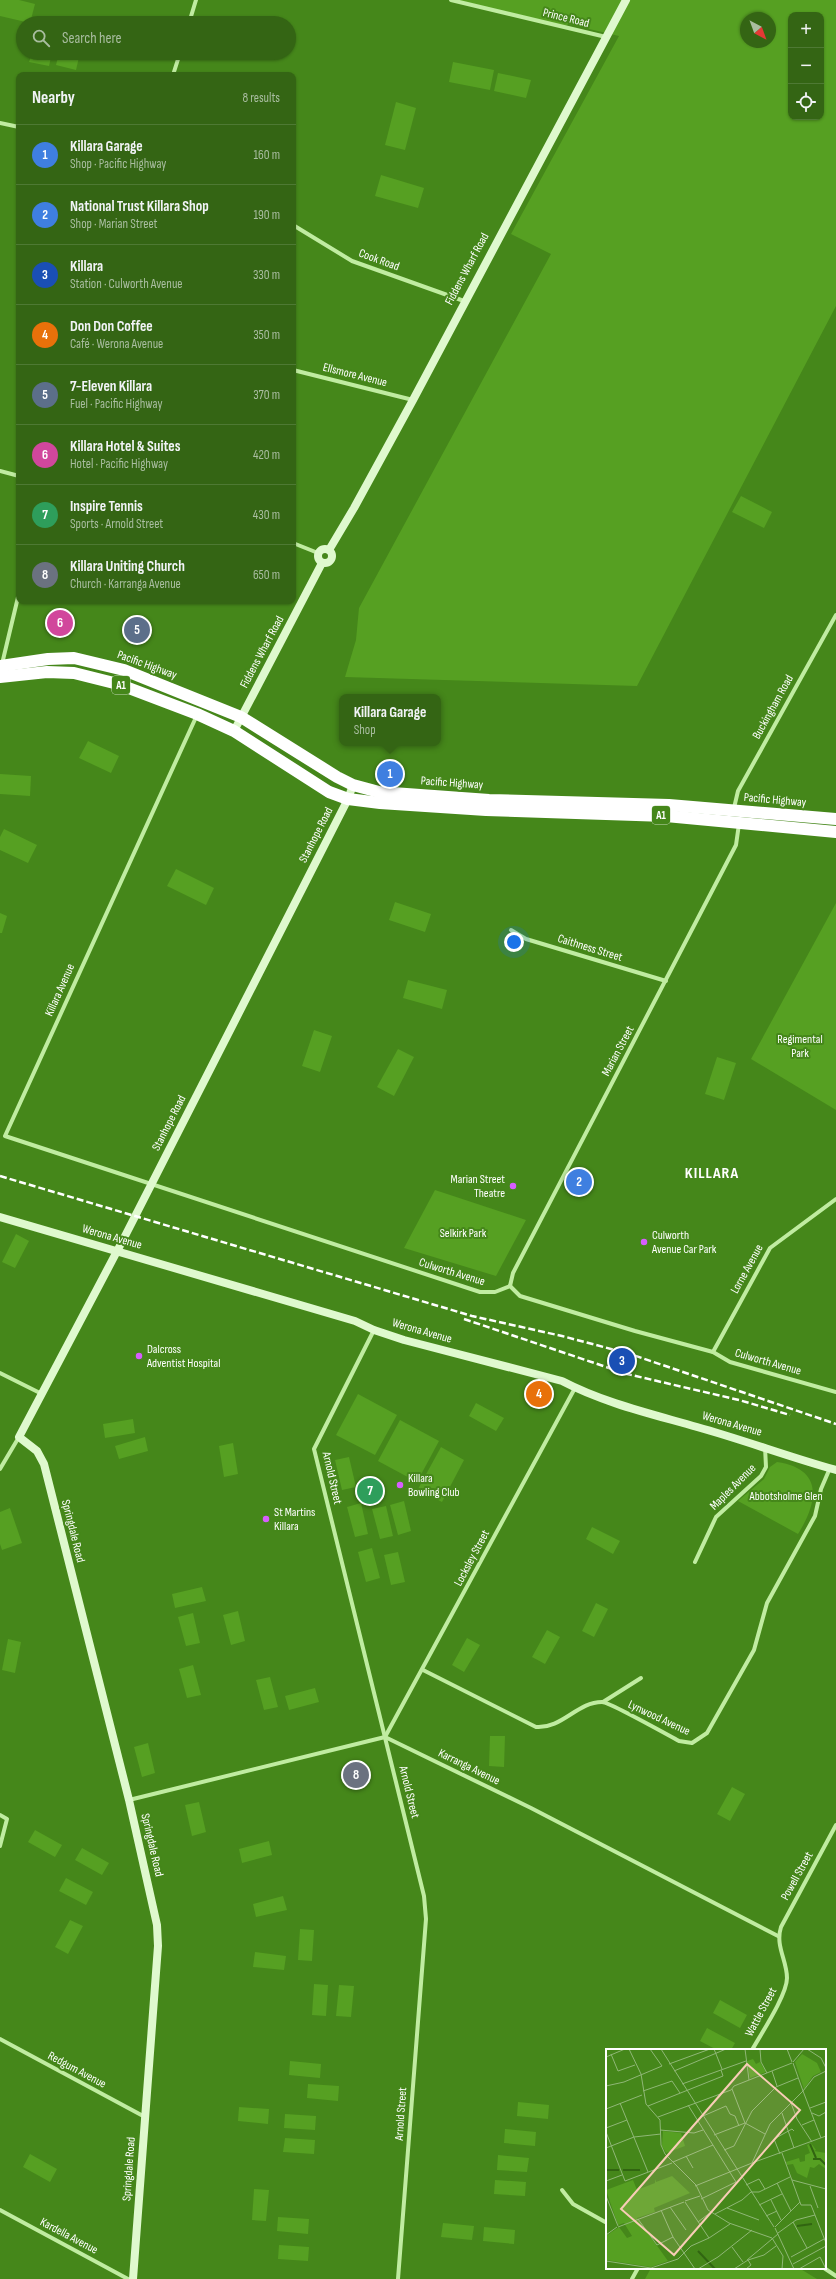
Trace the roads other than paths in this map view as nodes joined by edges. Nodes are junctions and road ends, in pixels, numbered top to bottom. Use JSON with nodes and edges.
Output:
{"nodes":[{"id":1,"x":196,"y":0,"type":"edge"},
{"id":2,"x":451,"y":0,"type":"edge"},
{"id":3,"x":626,"y":0,"type":"edge"},
{"id":4,"x":191,"y":16,"type":"edge"},
{"id":5,"x":606,"y":37,"type":"junction"},
{"id":6,"x":178,"y":60,"type":"edge"},
{"id":7,"x":174,"y":72,"type":"edge"},
{"id":8,"x":0,"y":123,"type":"edge"},
{"id":9,"x":16,"y":126,"type":"edge"},
{"id":10,"x":296,"y":227,"type":"edge"},
{"id":11,"x":464,"y":301,"type":"junction"},
{"id":12,"x":296,"y":371,"type":"edge"},
{"id":13,"x":413,"y":400,"type":"junction"},
{"id":14,"x":0,"y":471,"type":"edge"},
{"id":15,"x":16,"y":475,"type":"edge"},
{"id":16,"x":296,"y":544,"type":"edge"},
{"id":17,"x":329,"y":550,"type":"junction"},
{"id":18,"x":318,"y":553,"type":"junction"},
{"id":19,"x":322,"y":563,"type":"junction"},
{"id":20,"x":16,"y":604,"type":"edge"},
{"id":21,"x":836,"y":615,"type":"edge"},
{"id":22,"x":0,"y":670,"type":"edge"},
{"id":23,"x":197,"y":714,"type":"junction"},
{"id":24,"x":241,"y":717,"type":"junction"},
{"id":25,"x":234,"y":731,"type":"junction"},
{"id":26,"x":353,"y":785,"type":"junction"},
{"id":27,"x":348,"y":799,"type":"junction"},
{"id":28,"x":734,"y":811,"type":"junction"},
{"id":29,"x":836,"y":819,"type":"edge"},
{"id":30,"x":739,"y":823,"type":"junction"},
{"id":31,"x":836,"y":832,"type":"edge"},
{"id":32,"x":511,"y":930,"type":"dead end"},
{"id":33,"x":666,"y":981,"type":"junction"},
{"id":34,"x":150,"y":1185,"type":"junction"},
{"id":35,"x":836,"y":1199,"type":"edge"},
{"id":36,"x":0,"y":1217,"type":"edge"},
{"id":37,"x":117,"y":1251,"type":"junction"},
{"id":38,"x":510,"y":1286,"type":"junction"},
{"id":39,"x":374,"y":1330,"type":"junction"},
{"id":40,"x":713,"y":1352,"type":"junction"},
{"id":41,"x":0,"y":1372,"type":"edge"},
{"id":42,"x":575,"y":1388,"type":"junction"},
{"id":43,"x":836,"y":1392,"type":"edge"},
{"id":44,"x":42,"y":1394,"type":"junction"},
{"id":45,"x":19,"y":1437,"type":"junction"},
{"id":46,"x":765,"y":1447,"type":"junction"},
{"id":47,"x":0,"y":1469,"type":"edge"},
{"id":48,"x":833,"y":1469,"type":"edge"},
{"id":49,"x":695,"y":1562,"type":"dead end"},
{"id":50,"x":423,"y":1670,"type":"junction"},
{"id":51,"x":641,"y":1678,"type":"dead end"},
{"id":52,"x":603,"y":1702,"type":"junction"},
{"id":53,"x":385,"y":1737,"type":"junction"},
{"id":54,"x":129,"y":1800,"type":"junction"},
{"id":55,"x":0,"y":1815,"type":"edge"},
{"id":56,"x":836,"y":1825,"type":"edge"},
{"id":57,"x":0,"y":1846,"type":"edge"},
{"id":58,"x":778,"y":1936,"type":"junction"},
{"id":59,"x":0,"y":2040,"type":"edge"},
{"id":60,"x":753,"y":2049,"type":"edge"},
{"id":61,"x":145,"y":2117,"type":"junction"},
{"id":62,"x":562,"y":2190,"type":"dead end"},
{"id":63,"x":0,"y":2210,"type":"edge"},
{"id":64,"x":606,"y":2222,"type":"edge"},
{"id":65,"x":637,"y":2269,"type":"edge"},
{"id":66,"x":826,"y":2269,"type":"edge"},
{"id":67,"x":836,"y":2276,"type":"edge"},
{"id":68,"x":128,"y":2279,"type":"edge"},
{"id":69,"x":133,"y":2279,"type":"edge"},
{"id":70,"x":398,"y":2279,"type":"edge"},
{"id":71,"x":632,"y":2279,"type":"edge"}],
"edges":[{"from":1,"to":4,"type":"street"},
{"from":2,"to":5,"type":"street","name":"Prince Road"},
{"from":3,"to":5,"type":"street","name":"Fiddens Wharf Road"},
{"from":5,"to":11,"type":"street","name":"Fiddens Wharf Road"},
{"from":6,"to":7,"type":"street"},
{"from":8,"to":9,"type":"street"},
{"from":10,"to":11,"type":"street","name":"Cook Road"},
{"from":11,"to":13,"type":"street","name":"Fiddens Wharf Road"},
{"from":12,"to":13,"type":"street","name":"Ellsmore Avenue"},
{"from":13,"to":17,"type":"street","name":"Fiddens Wharf Road"},
{"from":14,"to":15,"type":"street"},
{"from":16,"to":18,"type":"street"},
{"from":17,"to":18,"type":"street"},
{"from":17,"to":19,"type":"street"},
{"from":18,"to":19,"type":"street"},
{"from":19,"to":24,"type":"street","name":"Fiddens Wharf Road"},
{"from":20,"to":22,"type":"street"},
{"from":21,"to":28,"type":"street","name":"Buckingham Road"},
{"from":22,"to":23,"type":"highway","name":"Pacific Highway","number":"A1"},
{"from":22,"to":24,"type":"highway","name":"Pacific Highway","number":"A1"},
{"from":23,"to":25,"type":"highway","name":"Pacific Highway","number":"A1"},
{"from":23,"to":34,"type":"street","name":"Killara Avenue"},
{"from":24,"to":25,"type":"street","name":"Fiddens Wharf Road"},
{"from":24,"to":26,"type":"highway","name":"Pacific Highway","number":"A1"},
{"from":25,"to":27,"type":"highway","name":"Pacific Highway","number":"A1"},
{"from":26,"to":27,"type":"street","name":"Stanhope Road"},
{"from":26,"to":28,"type":"highway","name":"Pacific Highway","number":"A1"},
{"from":27,"to":30,"type":"highway","name":"Pacific Highway","number":"A1"},
{"from":27,"to":34,"type":"street","name":"Stanhope Road"},
{"from":28,"to":29,"type":"highway","name":"Pacific Highway","number":"A1"},
{"from":30,"to":31,"type":"highway","name":"Pacific Highway","number":"A1"},
{"from":30,"to":33,"type":"street","name":"Marian Street"},
{"from":32,"to":33,"type":"street","name":"Caithness Street"},
{"from":33,"to":38,"type":"street","name":"Marian Street"},
{"from":34,"to":37,"type":"street","name":"Stanhope Road"},
{"from":34,"to":38,"type":"street","name":"Culworth Avenue"},
{"from":35,"to":40,"type":"street","name":"Lorne Avenue"},
{"from":36,"to":37,"type":"street","name":"Werona Avenue"},
{"from":37,"to":39,"type":"street","name":"Werona Avenue"},
{"from":37,"to":44,"type":"street","name":"Stanhope Road"},
{"from":38,"to":40,"type":"street","name":"Culworth Avenue"},
{"from":39,"to":42,"type":"street","name":"Werona Avenue"},
{"from":39,"to":53,"type":"street","name":"Arnold Street"},
{"from":40,"to":43,"type":"street","name":"Culworth Avenue"},
{"from":41,"to":44,"type":"street"},
{"from":42,"to":46,"type":"street","name":"Werona Avenue"},
{"from":42,"to":50,"type":"street","name":"Locksley Street"},
{"from":44,"to":45,"type":"street","name":"Stanhope Road"},
{"from":45,"to":47,"type":"street","name":"Stanhope Road"},
{"from":45,"to":54,"type":"street","name":"Springdale Road"},
{"from":46,"to":48,"type":"street","name":"Werona Avenue"},
{"from":46,"to":49,"type":"street","name":"Maples Avenue"},
{"from":48,"to":52,"type":"street","name":"Lynwood Avenue"},
{"from":50,"to":52,"type":"street"},
{"from":50,"to":53,"type":"street","name":"Locksley Street"},
{"from":51,"to":52,"type":"street"},
{"from":53,"to":54,"type":"street"},
{"from":53,"to":58,"type":"street","name":"Karranga Avenue"},
{"from":53,"to":70,"type":"street","name":"Arnold Street"},
{"from":54,"to":61,"type":"street","name":"Springdale Road"},
{"from":55,"to":57,"type":"street"},
{"from":56,"to":58,"type":"street","name":"Powell Street"},
{"from":58,"to":60,"type":"street","name":"Wattle Street"},
{"from":59,"to":61,"type":"street","name":"Redgum Avenue"},
{"from":61,"to":69,"type":"street","name":"Springdale Road"},
{"from":62,"to":64,"type":"street"},
{"from":63,"to":68,"type":"street","name":"Kardella Avenue"},
{"from":65,"to":71,"type":"street"},
{"from":66,"to":67,"type":"street"}]}
